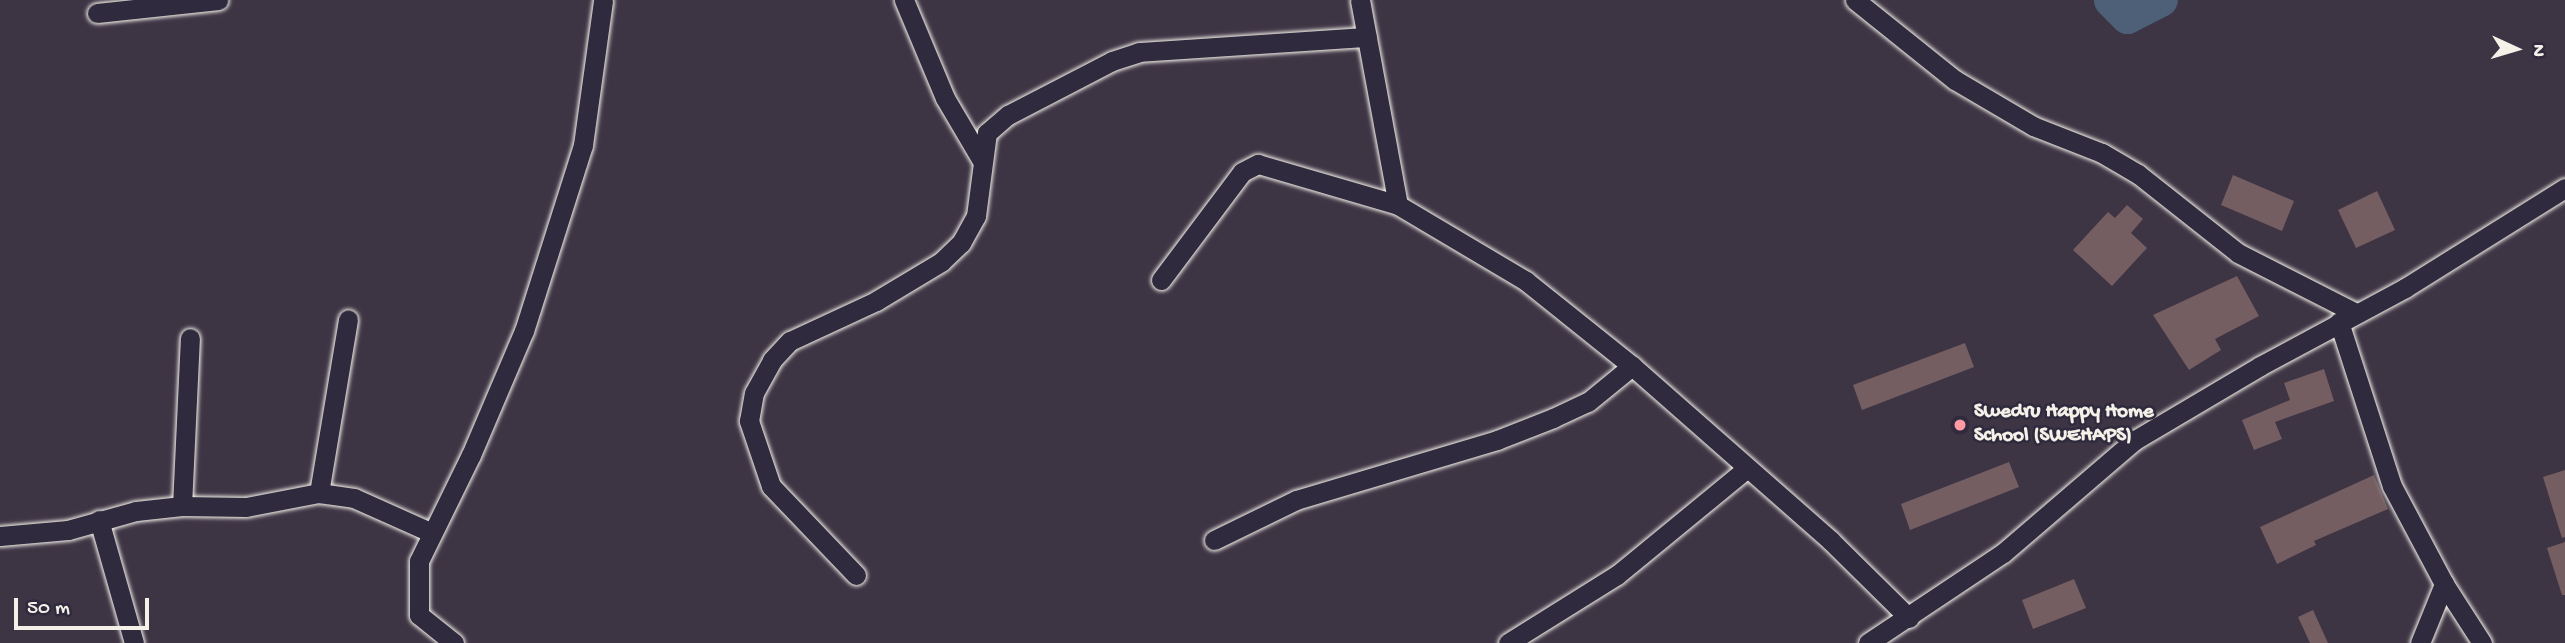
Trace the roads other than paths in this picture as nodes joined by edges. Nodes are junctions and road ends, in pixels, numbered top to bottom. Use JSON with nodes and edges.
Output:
{"nodes":[{"id":1,"x":218,"y":0,"type":"edge"},
{"id":2,"x":603,"y":0,"type":"edge"},
{"id":3,"x":904,"y":0,"type":"edge"},
{"id":4,"x":1360,"y":0,"type":"edge"},
{"id":5,"x":1855,"y":0,"type":"edge"},
{"id":6,"x":97,"y":13,"type":"dead end"},
{"id":7,"x":1367,"y":37,"type":"junction"},
{"id":8,"x":981,"y":159,"type":"junction"},
{"id":9,"x":2565,"y":188,"type":"edge"},
{"id":10,"x":1398,"y":205,"type":"junction"},
{"id":11,"x":1161,"y":280,"type":"dead end"},
{"id":12,"x":2356,"y":313,"type":"junction"},
{"id":13,"x":348,"y":319,"type":"dead end"},
{"id":14,"x":2339,"y":323,"type":"junction"},
{"id":15,"x":190,"y":338,"type":"dead end"},
{"id":16,"x":1632,"y":366,"type":"junction"},
{"id":17,"x":1746,"y":470,"type":"junction"},
{"id":18,"x":319,"y":493,"type":"junction"},
{"id":19,"x":182,"y":506,"type":"junction"},
{"id":20,"x":99,"y":520,"type":"junction"},
{"id":21,"x":430,"y":532,"type":"junction"},
{"id":22,"x":0,"y":536,"type":"edge"},
{"id":23,"x":1214,"y":540,"type":"dead end"},
{"id":24,"x":856,"y":575,"type":"dead end"},
{"id":25,"x":2444,"y":584,"type":"junction"},
{"id":26,"x":1903,"y":629,"type":"edge"},
{"id":27,"x":134,"y":643,"type":"edge"},
{"id":28,"x":454,"y":643,"type":"edge"},
{"id":29,"x":1508,"y":643,"type":"edge"},
{"id":30,"x":1868,"y":643,"type":"edge"},
{"id":31,"x":2420,"y":643,"type":"edge"},
{"id":32,"x":2482,"y":643,"type":"edge"}],
"edges":[{"from":1,"to":6,"type":"street"},
{"from":2,"to":21,"type":"street"},
{"from":3,"to":8,"type":"street"},
{"from":4,"to":7,"type":"street"},
{"from":5,"to":12,"type":"street"},
{"from":7,"to":8,"type":"street"},
{"from":7,"to":10,"type":"street"},
{"from":8,"to":24,"type":"street"},
{"from":9,"to":12,"type":"street"},
{"from":10,"to":11,"type":"street"},
{"from":10,"to":16,"type":"street"},
{"from":12,"to":14,"type":"street"},
{"from":13,"to":18,"type":"street"},
{"from":14,"to":25,"type":"street"},
{"from":14,"to":26,"type":"street"},
{"from":15,"to":19,"type":"street"},
{"from":16,"to":17,"type":"street"},
{"from":16,"to":23,"type":"street"},
{"from":17,"to":26,"type":"street"},
{"from":17,"to":29,"type":"street"},
{"from":18,"to":19,"type":"street"},
{"from":18,"to":21,"type":"street"},
{"from":19,"to":20,"type":"street"},
{"from":20,"to":22,"type":"street"},
{"from":20,"to":27,"type":"street"},
{"from":21,"to":28,"type":"street"},
{"from":25,"to":31,"type":"street"},
{"from":25,"to":32,"type":"street"},
{"from":26,"to":30,"type":"street"}]}
